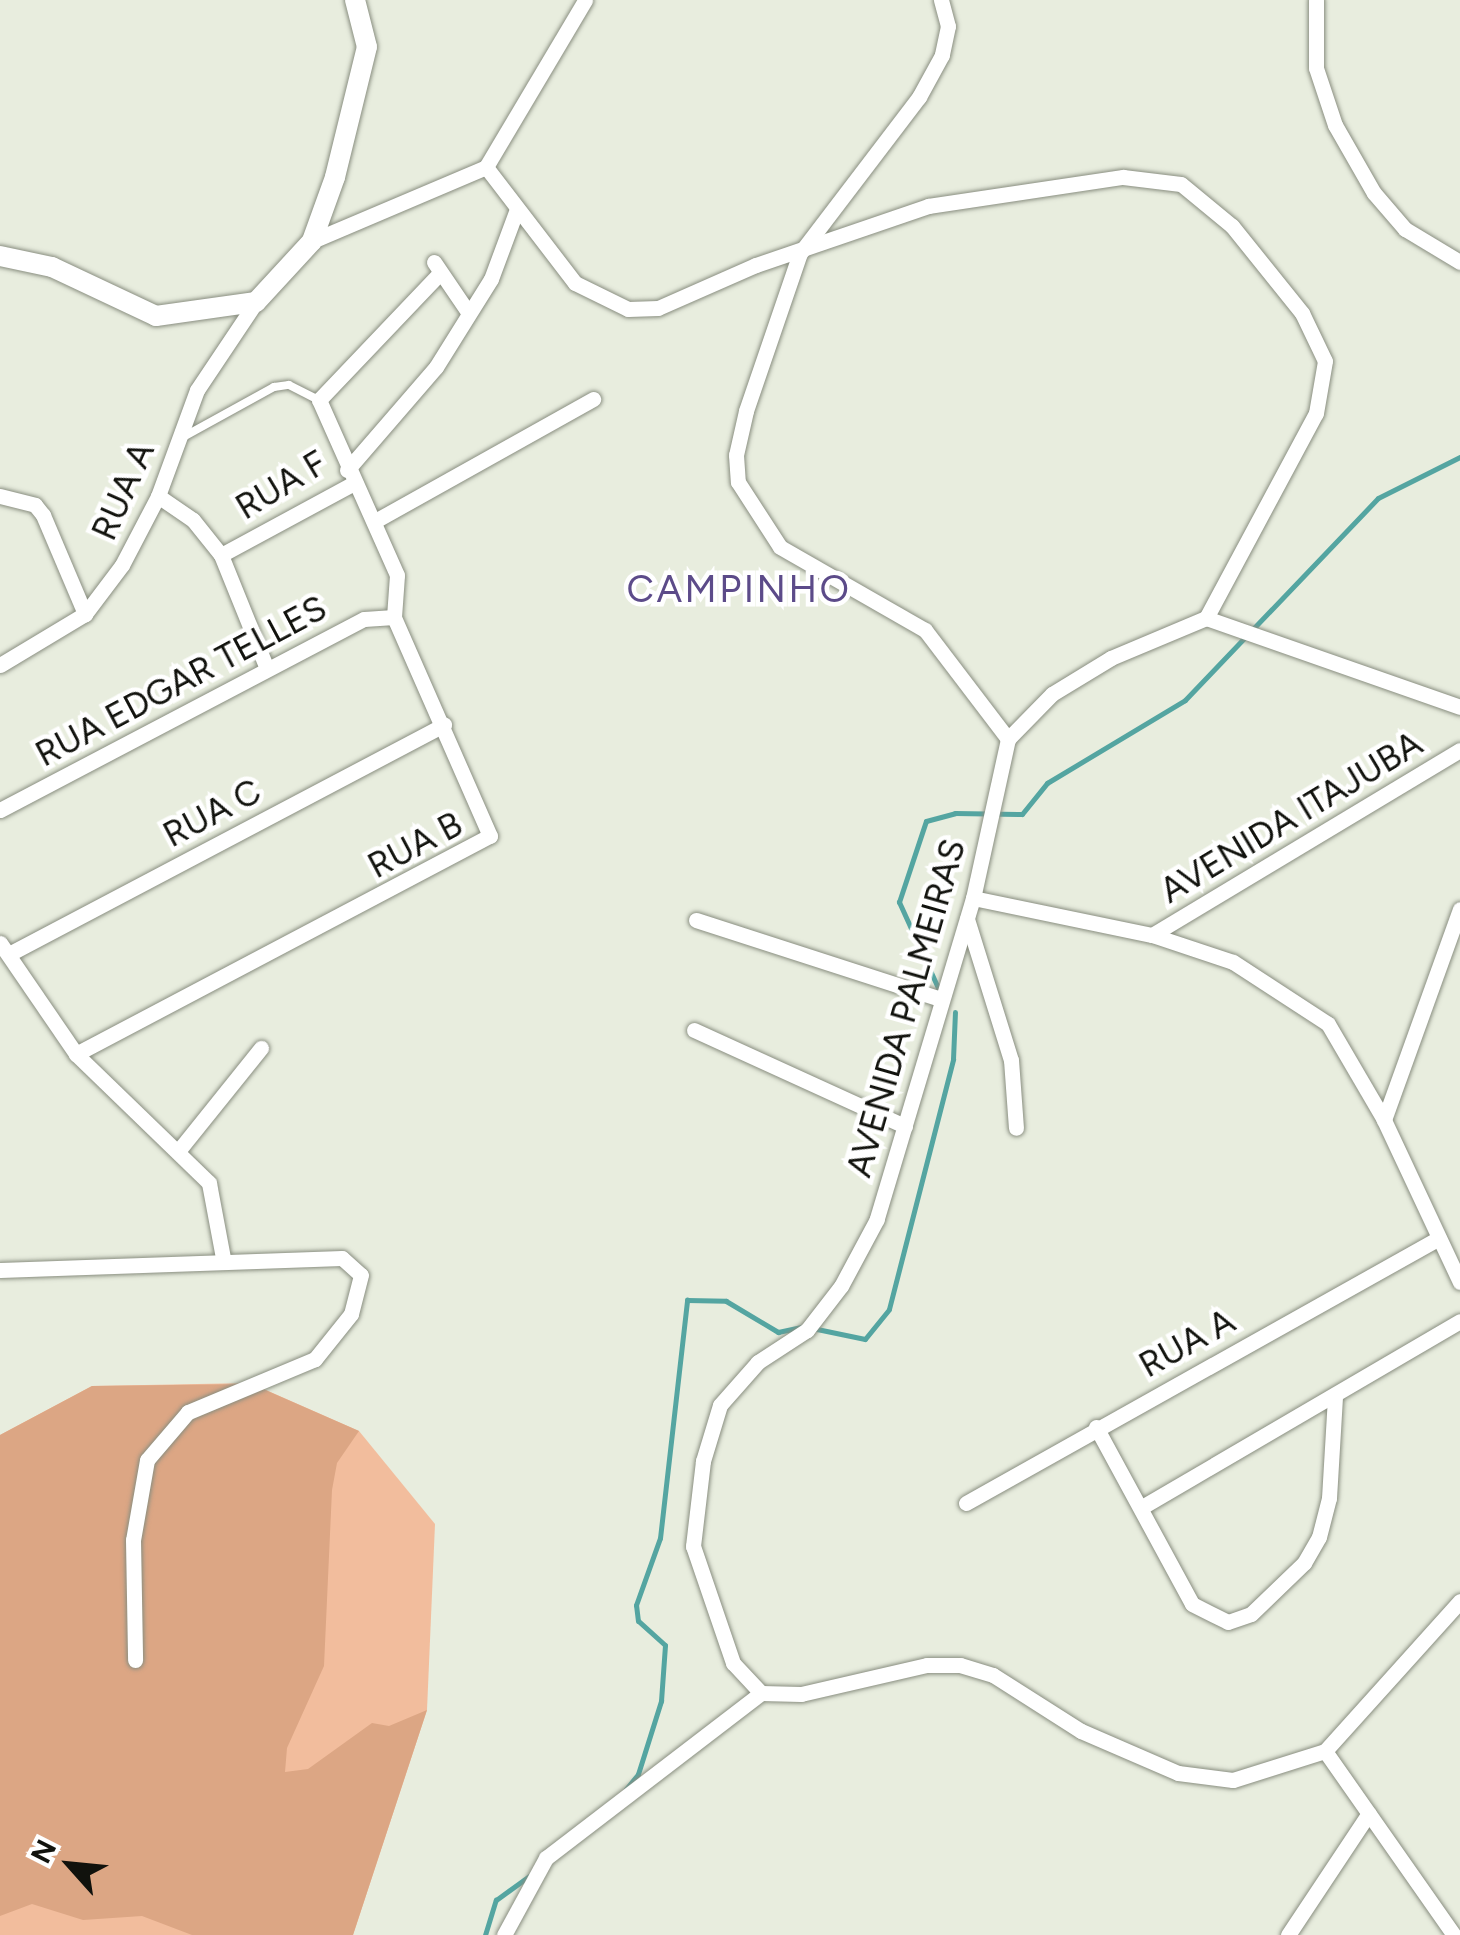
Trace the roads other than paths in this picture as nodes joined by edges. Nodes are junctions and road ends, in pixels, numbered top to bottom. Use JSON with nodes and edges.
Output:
{"nodes":[{"id":1,"x":355,"y":0,"type":"edge"},
{"id":2,"x":585,"y":0,"type":"edge"},
{"id":3,"x":942,"y":0,"type":"edge"},
{"id":4,"x":1316,"y":0,"type":"edge"},
{"id":5,"x":486,"y":166,"type":"junction"},
{"id":6,"x":517,"y":208,"type":"junction"},
{"id":7,"x":312,"y":241,"type":"junction"},
{"id":8,"x":800,"y":253,"type":"junction"},
{"id":9,"x":0,"y":256,"type":"edge"},
{"id":10,"x":1460,"y":262,"type":"edge"},
{"id":11,"x":256,"y":302,"type":"junction"},
{"id":12,"x":468,"y":312,"type":"junction"},
{"id":13,"x":593,"y":399,"type":"dead end"},
{"id":14,"x":319,"y":400,"type":"junction"},
{"id":15,"x":178,"y":440,"type":"junction"},
{"id":16,"x":350,"y":476,"type":"junction"},
{"id":17,"x":1,"y":496,"type":"edge"},
{"id":18,"x":158,"y":496,"type":"junction"},
{"id":19,"x":0,"y":515,"type":"edge"},
{"id":20,"x":376,"y":521,"type":"junction"},
{"id":21,"x":221,"y":555,"type":"junction"},
{"id":22,"x":85,"y":614,"type":"junction"},
{"id":23,"x":394,"y":618,"type":"junction"},
{"id":24,"x":1206,"y":618,"type":"junction"},
{"id":25,"x":0,"y":664,"type":"edge"},
{"id":26,"x":266,"y":669,"type":"junction"},
{"id":27,"x":1460,"y":706,"type":"edge"},
{"id":28,"x":444,"y":725,"type":"junction"},
{"id":29,"x":1008,"y":739,"type":"junction"},
{"id":30,"x":1460,"y":750,"type":"edge"},
{"id":31,"x":0,"y":810,"type":"edge"},
{"id":32,"x":973,"y":898,"type":"junction"},
{"id":33,"x":1460,"y":909,"type":"edge"},
{"id":34,"x":967,"y":919,"type":"junction"},
{"id":35,"x":696,"y":920,"type":"dead end"},
{"id":36,"x":1152,"y":935,"type":"junction"},
{"id":37,"x":4,"y":949,"type":"edge"},
{"id":38,"x":941,"y":998,"type":"junction"},
{"id":39,"x":694,"y":1030,"type":"dead end"},
{"id":40,"x":261,"y":1048,"type":"dead end"},
{"id":41,"x":76,"y":1054,"type":"junction"},
{"id":42,"x":1384,"y":1120,"type":"junction"},
{"id":43,"x":905,"y":1126,"type":"junction"},
{"id":44,"x":1016,"y":1128,"type":"dead end"},
{"id":45,"x":180,"y":1150,"type":"junction"},
{"id":46,"x":1439,"y":1238,"type":"junction"},
{"id":47,"x":223,"y":1258,"type":"junction"},
{"id":48,"x":0,"y":1270,"type":"edge"},
{"id":49,"x":1460,"y":1282,"type":"edge"},
{"id":50,"x":1460,"y":1320,"type":"edge"},
{"id":51,"x":1335,"y":1396,"type":"junction"},
{"id":52,"x":1096,"y":1428,"type":"junction"},
{"id":53,"x":966,"y":1504,"type":"dead end"},
{"id":54,"x":1142,"y":1508,"type":"junction"},
{"id":55,"x":1460,"y":1601,"type":"edge"},
{"id":56,"x":134,"y":1660,"type":"dead end"},
{"id":57,"x":761,"y":1693,"type":"junction"},
{"id":58,"x":1325,"y":1751,"type":"junction"},
{"id":59,"x":1369,"y":1813,"type":"junction"},
{"id":60,"x":504,"y":1935,"type":"edge"},
{"id":61,"x":1288,"y":1935,"type":"edge"},
{"id":62,"x":1454,"y":1935,"type":"edge"}],
"edges":[{"from":1,"to":7,"type":"street"},
{"from":2,"to":5,"type":"street"},
{"from":3,"to":8,"type":"street"},
{"from":4,"to":10,"type":"street"},
{"from":5,"to":6,"type":"street"},
{"from":5,"to":7,"type":"street"},
{"from":6,"to":8,"type":"street"},
{"from":6,"to":12,"type":"street"},
{"from":7,"to":11,"type":"street"},
{"from":8,"to":24,"type":"street"},
{"from":8,"to":29,"type":"street"},
{"from":9,"to":11,"type":"street"},
{"from":11,"to":15,"type":"street","name":"RUA A"},
{"from":12,"to":14,"type":"street"},
{"from":12,"to":16,"type":"street"},
{"from":13,"to":20,"type":"street"},
{"from":14,"to":15,"type":"lane"},
{"from":14,"to":16,"type":"street","name":"RUA F"},
{"from":15,"to":18,"type":"street","name":"RUA A"},
{"from":16,"to":20,"type":"street","name":"RUA B"},
{"from":16,"to":21,"type":"street","name":"RUA F"},
{"from":17,"to":19,"type":"street"},
{"from":17,"to":22,"type":"street"},
{"from":18,"to":21,"type":"street"},
{"from":18,"to":22,"type":"street","name":"RUA A"},
{"from":20,"to":23,"type":"street","name":"RUA B"},
{"from":21,"to":26,"type":"street"},
{"from":22,"to":25,"type":"street","name":"RUA A"},
{"from":23,"to":26,"type":"street","name":"RUA EDGAR TELLES"},
{"from":23,"to":28,"type":"street","name":"RUA B"},
{"from":24,"to":27,"type":"street"},
{"from":24,"to":29,"type":"street"},
{"from":26,"to":31,"type":"street","name":"RUA EDGAR TELLES"},
{"from":28,"to":37,"type":"street","name":"RUA C"},
{"from":28,"to":41,"type":"street","name":"RUA B"},
{"from":29,"to":32,"type":"street","name":"AVENIDA PALMEIRAS"},
{"from":30,"to":36,"type":"street","name":"AVENIDA ITAJUBA"},
{"from":32,"to":34,"type":"street","name":"AVENIDA PALMEIRAS"},
{"from":32,"to":36,"type":"street"},
{"from":33,"to":42,"type":"street"},
{"from":34,"to":38,"type":"street","name":"AVENIDA PALMEIRAS"},
{"from":34,"to":44,"type":"street"},
{"from":35,"to":38,"type":"street"},
{"from":36,"to":42,"type":"street"},
{"from":37,"to":41,"type":"street"},
{"from":38,"to":43,"type":"street","name":"AVENIDA PALMEIRAS"},
{"from":39,"to":43,"type":"street"},
{"from":40,"to":45,"type":"street"},
{"from":41,"to":45,"type":"street"},
{"from":42,"to":46,"type":"street"},
{"from":43,"to":57,"type":"street","name":"AVENIDA PALMEIRAS"},
{"from":45,"to":47,"type":"street"},
{"from":46,"to":49,"type":"street"},
{"from":46,"to":52,"type":"street","name":"RUA A"},
{"from":47,"to":48,"type":"street"},
{"from":47,"to":56,"type":"street"},
{"from":50,"to":51,"type":"street"},
{"from":51,"to":54,"type":"street"},
{"from":51,"to":54,"type":"street"},
{"from":52,"to":53,"type":"street","name":"RUA A"},
{"from":52,"to":54,"type":"street"},
{"from":55,"to":58,"type":"street"},
{"from":57,"to":58,"type":"street"},
{"from":57,"to":60,"type":"street"},
{"from":58,"to":59,"type":"street"},
{"from":59,"to":61,"type":"street"},
{"from":59,"to":62,"type":"street"}]}
